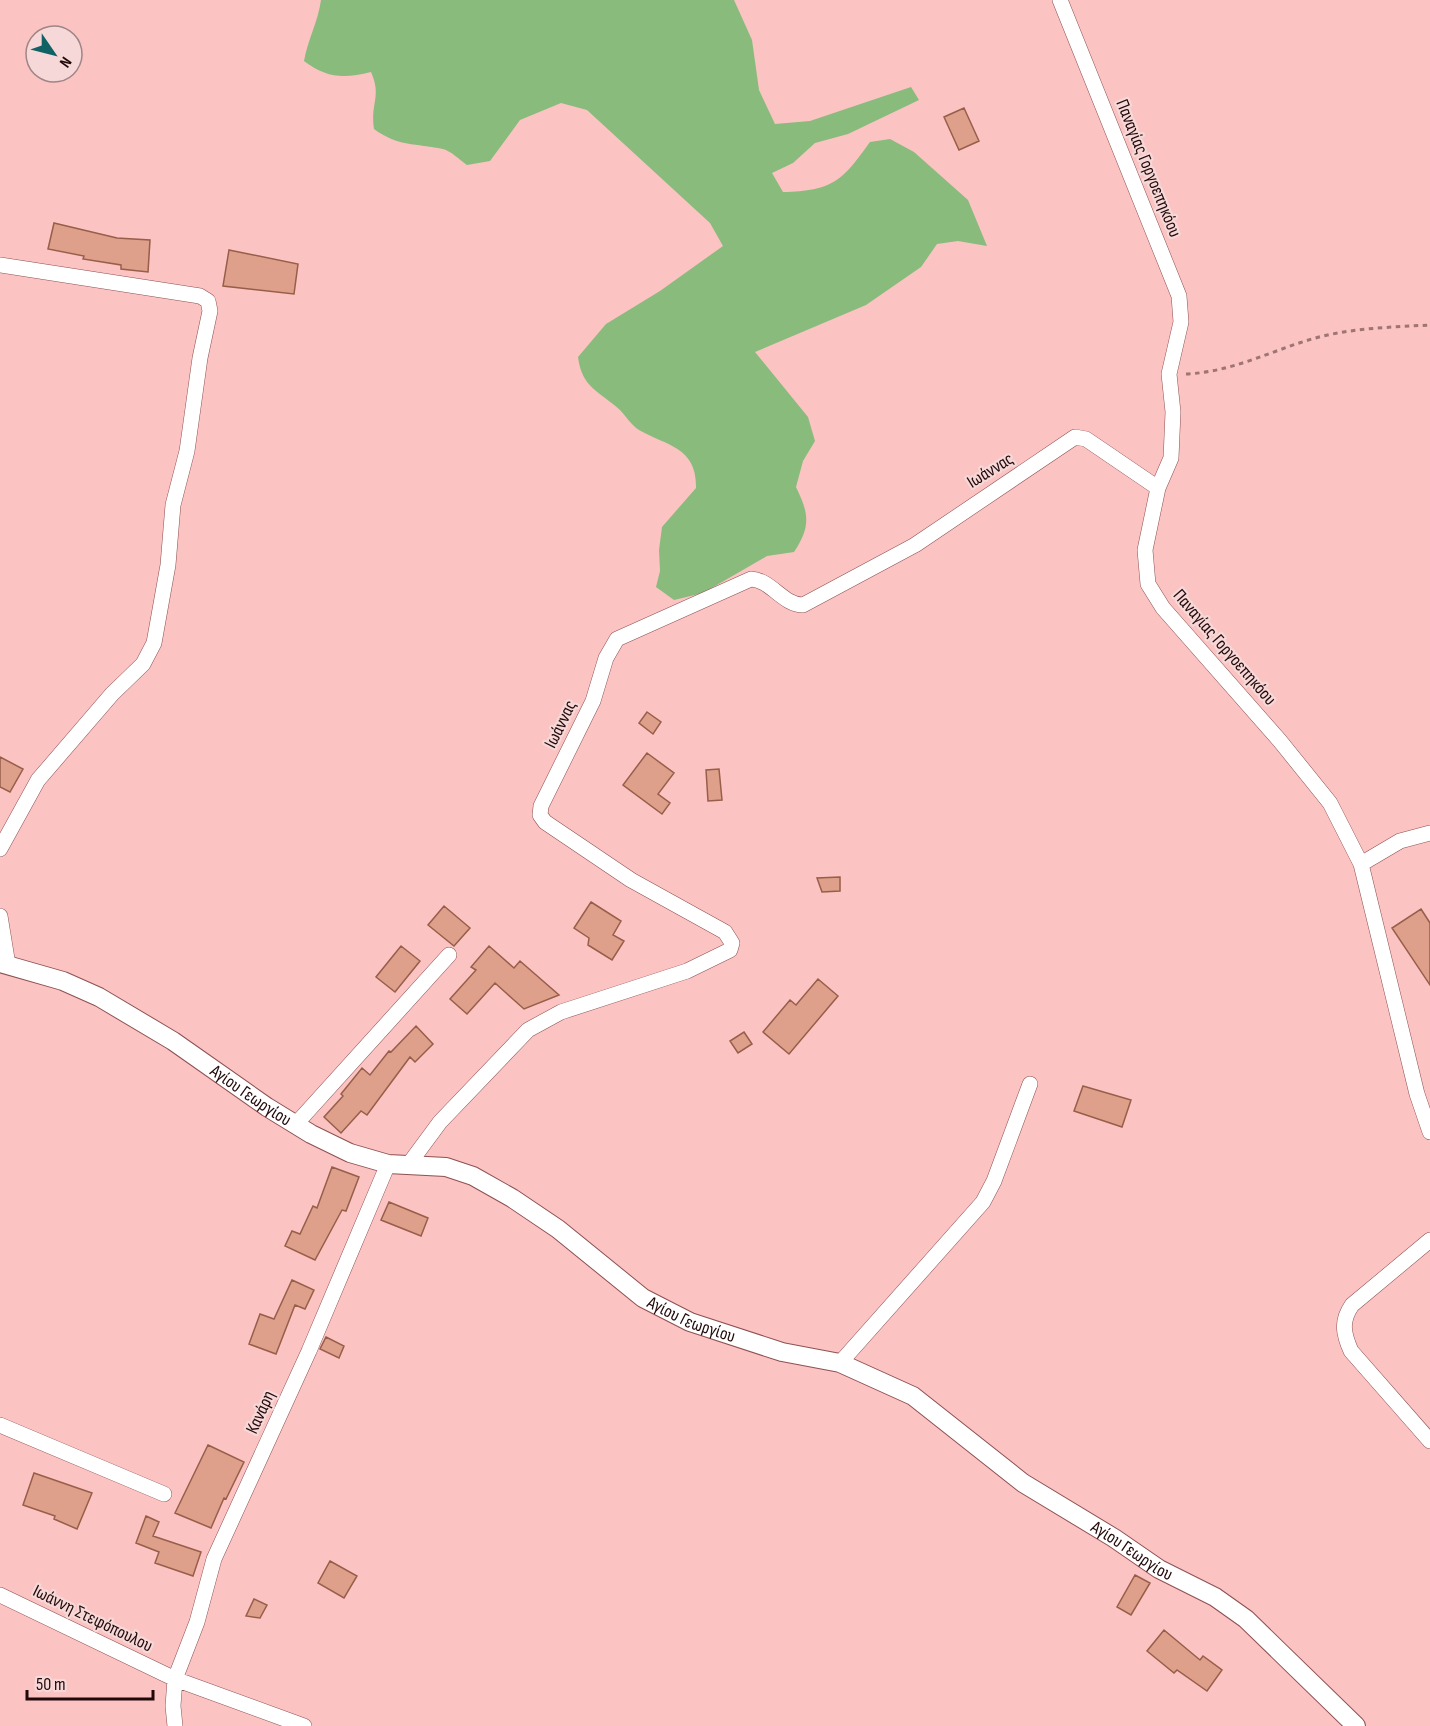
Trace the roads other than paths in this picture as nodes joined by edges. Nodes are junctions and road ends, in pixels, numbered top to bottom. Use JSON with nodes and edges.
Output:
{"nodes":[{"id":1,"x":1060,"y":0,"type":"edge"},
{"id":2,"x":0,"y":265,"type":"edge"},
{"id":3,"x":1158,"y":488,"type":"junction"},
{"id":4,"x":1430,"y":834,"type":"edge"},
{"id":5,"x":0,"y":849,"type":"edge"},
{"id":6,"x":1361,"y":864,"type":"junction"},
{"id":7,"x":0,"y":916,"type":"edge"},
{"id":8,"x":449,"y":955,"type":"dead end"},
{"id":9,"x":4,"y":964,"type":"edge"},
{"id":10,"x":1030,"y":1084,"type":"dead end"},
{"id":11,"x":296,"y":1124,"type":"junction"},
{"id":12,"x":1430,"y":1132,"type":"edge"},
{"id":13,"x":388,"y":1164,"type":"junction"},
{"id":14,"x":409,"y":1164,"type":"junction"},
{"id":15,"x":1430,"y":1240,"type":"edge"},
{"id":16,"x":840,"y":1363,"type":"junction"},
{"id":17,"x":0,"y":1425,"type":"edge"},
{"id":18,"x":1430,"y":1441,"type":"edge"},
{"id":19,"x":164,"y":1494,"type":"dead end"},
{"id":20,"x":0,"y":1595,"type":"edge"},
{"id":21,"x":175,"y":1679,"type":"junction"},
{"id":22,"x":175,"y":1726,"type":"edge"},
{"id":23,"x":304,"y":1726,"type":"edge"},
{"id":24,"x":1356,"y":1726,"type":"edge"}],
"edges":[{"from":1,"to":3,"type":"street","name":"Παναγίας Γοργοεπηκόου"},
{"from":2,"to":5,"type":"street"},
{"from":3,"to":6,"type":"street","name":"Παναγίας Γοργοεπηκόου"},
{"from":3,"to":14,"type":"street","name":"Ιωάννας"},
{"from":4,"to":6,"type":"street"},
{"from":6,"to":12,"type":"street","name":"Παναγίας Γοργοεπηκόου"},
{"from":7,"to":9,"type":"street"},
{"from":8,"to":11,"type":"street"},
{"from":9,"to":11,"type":"street","name":"Αγίου Γεωργίου"},
{"from":10,"to":16,"type":"street"},
{"from":11,"to":13,"type":"street","name":"Αγίου Γεωργίου"},
{"from":13,"to":14,"type":"street","name":"Αγίου Γεωργίου"},
{"from":13,"to":21,"type":"street","name":"Κανάρη"},
{"from":14,"to":16,"type":"street","name":"Αγίου Γεωργίου"},
{"from":15,"to":18,"type":"street"},
{"from":16,"to":24,"type":"street","name":"Αγίου Γεωργίου"},
{"from":17,"to":19,"type":"street"},
{"from":20,"to":21,"type":"street","name":"Ιωάννη Στεφόπουλου"},
{"from":21,"to":22,"type":"street","name":"Κανάρη"},
{"from":21,"to":23,"type":"street","name":"Ιωάννη Στεφόπουλου"}]}
